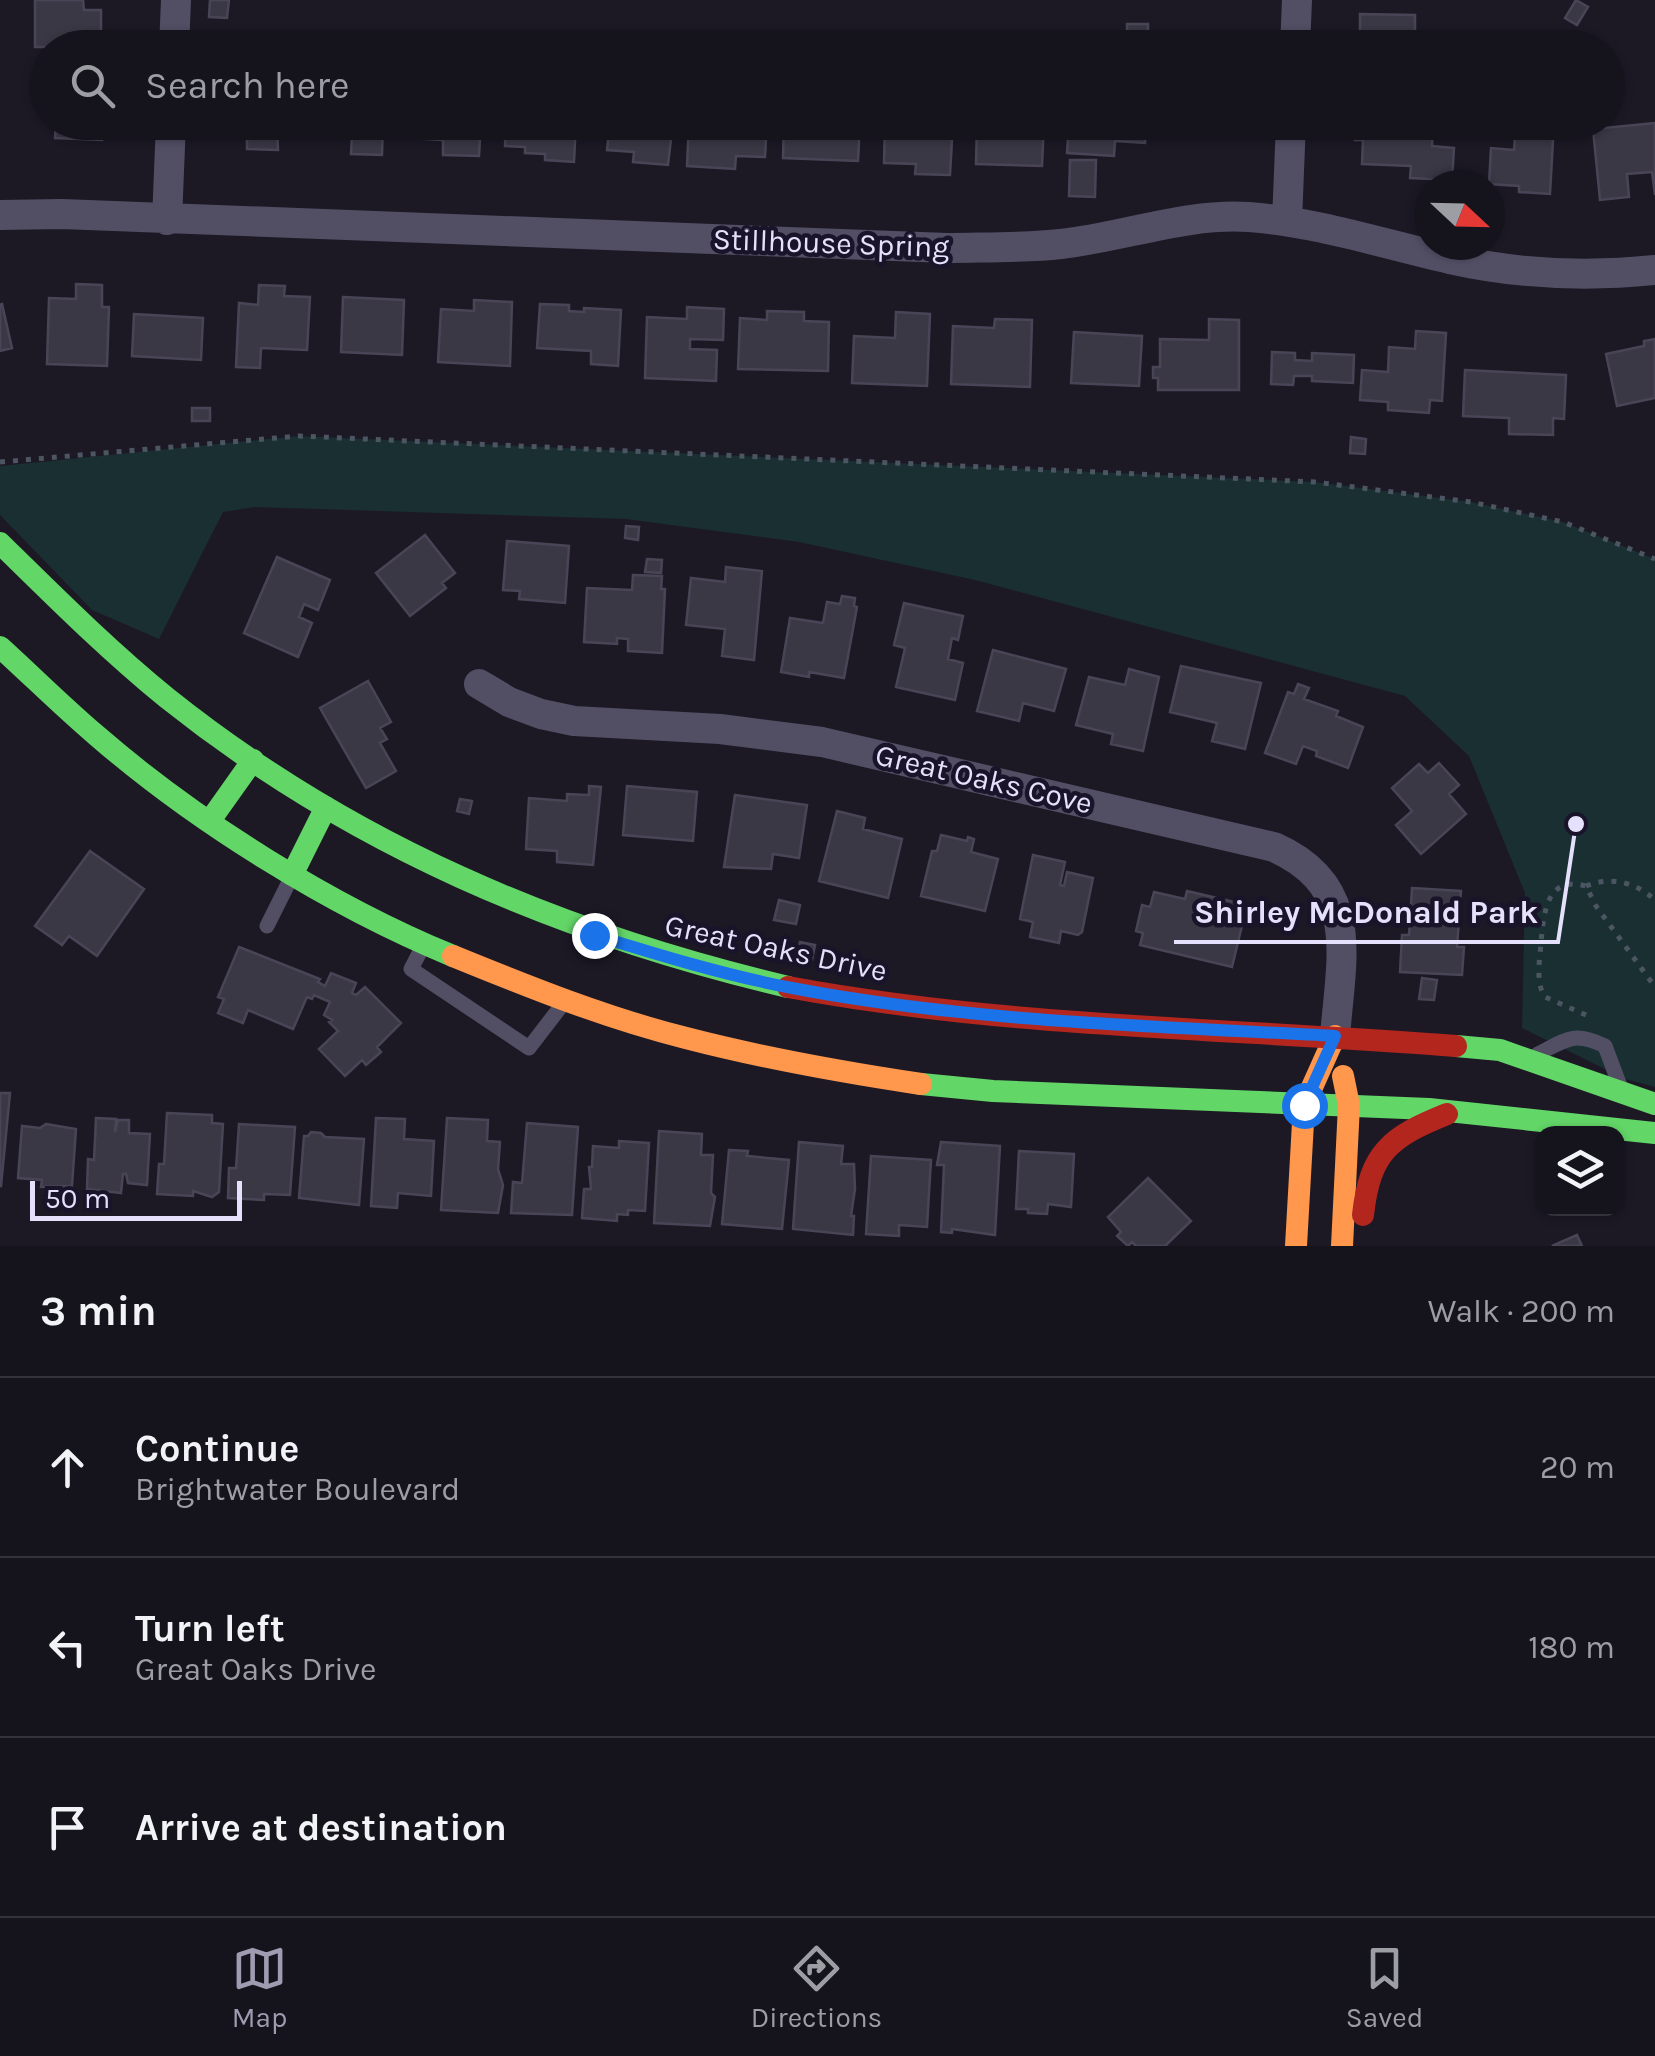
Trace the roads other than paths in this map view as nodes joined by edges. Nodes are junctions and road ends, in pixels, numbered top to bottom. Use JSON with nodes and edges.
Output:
{"nodes":[{"id":1,"x":176,"y":0,"type":"edge"},
{"id":2,"x":1297,"y":0,"type":"edge"},
{"id":3,"x":175,"y":30,"type":"edge"},
{"id":4,"x":1295,"y":30,"type":"edge"},
{"id":5,"x":170,"y":140,"type":"edge"},
{"id":6,"x":1290,"y":140,"type":"edge"},
{"id":7,"x":0,"y":215,"type":"edge"},
{"id":8,"x":167,"y":220,"type":"junction"},
{"id":9,"x":1287,"y":221,"type":"junction"},
{"id":10,"x":1655,"y":270,"type":"edge"},
{"id":11,"x":0,"y":543,"type":"edge"},
{"id":12,"x":0,"y":647,"type":"edge"},
{"id":13,"x":479,"y":684,"type":"dead end"},
{"id":14,"x":253,"y":760,"type":"junction"},
{"id":15,"x":326,"y":807,"type":"junction"},
{"id":16,"x":209,"y":822,"type":"junction"},
{"id":17,"x":292,"y":875,"type":"junction"},
{"id":18,"x":267,"y":926,"type":"dead end"},
{"id":19,"x":425,"y":942,"type":"junction"},
{"id":20,"x":566,"y":1001,"type":"junction"},
{"id":21,"x":1335,"y":1036,"type":"junction"},
{"id":22,"x":1530,"y":1058,"type":"junction"},
{"id":23,"x":1622,"y":1095,"type":"junction"},
{"id":24,"x":1655,"y":1104,"type":"edge"},
{"id":25,"x":1304,"y":1105,"type":"junction"},
{"id":26,"x":1349,"y":1105,"type":"junction"},
{"id":27,"x":1457,"y":1110,"type":"junction"},
{"id":28,"x":1655,"y":1133,"type":"edge"},
{"id":29,"x":1296,"y":1246,"type":"edge"},
{"id":30,"x":1342,"y":1246,"type":"edge"},
{"id":31,"x":1361,"y":1246,"type":"edge"}],
"edges":[{"from":1,"to":3,"type":"street"},
{"from":2,"to":4,"type":"street"},
{"from":5,"to":8,"type":"street"},
{"from":6,"to":9,"type":"street"},
{"from":7,"to":8,"type":"street","name":"Stillhouse Spring"},
{"from":8,"to":9,"type":"street","name":"Stillhouse Spring"},
{"from":9,"to":10,"type":"street","name":"Stillhouse Spring"},
{"from":11,"to":14,"type":"street","name":"Great Oaks Drive"},
{"from":12,"to":16,"type":"street"},
{"from":13,"to":21,"type":"street","name":"Great Oaks Cove"},
{"from":14,"to":15,"type":"street","name":"Great Oaks Drive"},
{"from":14,"to":16,"type":"street"},
{"from":15,"to":17,"type":"street"},
{"from":15,"to":21,"type":"street","name":"Great Oaks Drive"},
{"from":16,"to":17,"type":"street"},
{"from":17,"to":18,"type":"lane"},
{"from":17,"to":19,"type":"street"},
{"from":19,"to":20,"type":"street"},
{"from":19,"to":20,"type":"lane"},
{"from":20,"to":25,"type":"street"},
{"from":21,"to":22,"type":"street","name":"Great Oaks Drive"},
{"from":21,"to":25,"type":"street"},
{"from":21,"to":26,"type":"street"},
{"from":22,"to":23,"type":"street","name":"Great Oaks Drive"},
{"from":22,"to":23,"type":"lane"},
{"from":23,"to":24,"type":"street","name":"Great Oaks Drive"},
{"from":25,"to":26,"type":"street"},
{"from":25,"to":29,"type":"street"},
{"from":26,"to":27,"type":"street"},
{"from":26,"to":30,"type":"street"},
{"from":27,"to":28,"type":"street"},
{"from":27,"to":31,"type":"street"}]}
